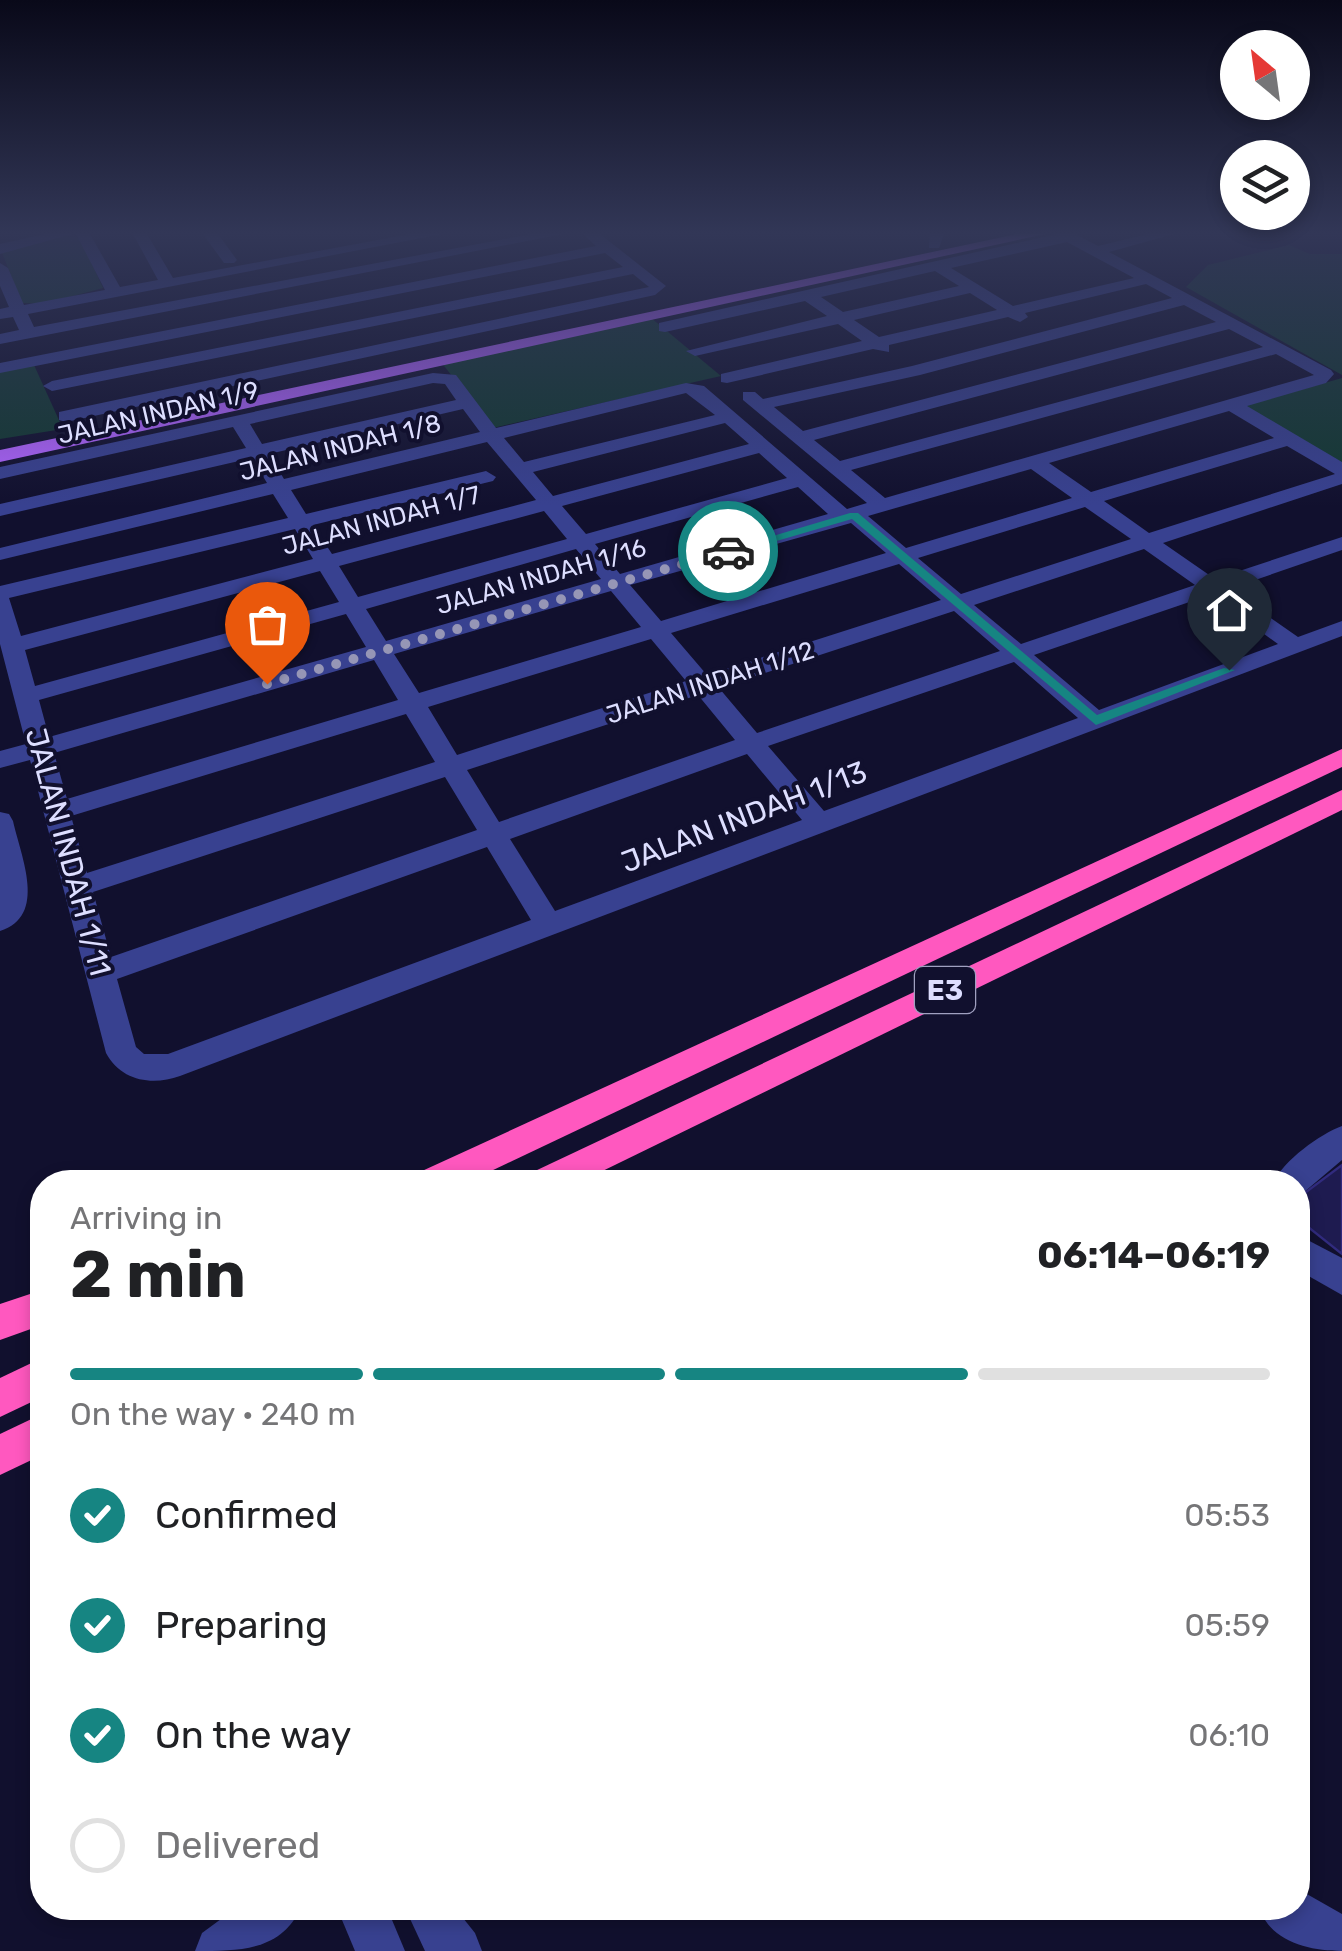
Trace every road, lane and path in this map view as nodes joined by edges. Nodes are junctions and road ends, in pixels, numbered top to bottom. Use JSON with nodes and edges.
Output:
{"nodes":[{"id":1,"x":20,"y":325,"type":"edge"},
{"id":2,"x":77,"y":325,"type":"edge"},
{"id":3,"x":222,"y":325,"type":"edge"},
{"id":4,"x":239,"y":325,"type":"edge"},
{"id":5,"x":362,"y":325,"type":"edge"},
{"id":6,"x":471,"y":325,"type":"edge"},
{"id":7,"x":492,"y":325,"type":"edge"},
{"id":8,"x":532,"y":325,"type":"edge"},
{"id":9,"x":612,"y":325,"type":"edge"},
{"id":10,"x":675,"y":325,"type":"edge"},
{"id":11,"x":810,"y":325,"type":"edge"},
{"id":12,"x":851,"y":325,"type":"edge"},
{"id":13,"x":951,"y":325,"type":"edge"},
{"id":14,"x":1033,"y":325,"type":"edge"},
{"id":15,"x":1089,"y":325,"type":"edge"},
{"id":16,"x":1221,"y":325,"type":"edge"},
{"id":17,"x":1238,"y":325,"type":"edge"},
{"id":18,"x":474,"y":329,"type":"junction"},
{"id":19,"x":29,"y":334,"type":"junction"},
{"id":20,"x":1049,"y":335,"type":"junction"},
{"id":21,"x":0,"y":338,"type":"edge"},
{"id":22,"x":876,"y":343,"type":"junction"},
{"id":23,"x":255,"y":347,"type":"junction"},
{"id":24,"x":1280,"y":348,"type":"junction"},
{"id":25,"x":695,"y":351,"type":"junction"},
{"id":26,"x":1090,"y":360,"type":"junction"},
{"id":27,"x":41,"y":361,"type":"junction"},
{"id":28,"x":0,"y":368,"type":"edge"},
{"id":29,"x":914,"y":370,"type":"junction"},
{"id":30,"x":273,"y":372,"type":"junction"},
{"id":31,"x":727,"y":378,"type":"junction"},
{"id":32,"x":52,"y":386,"type":"junction"},
{"id":33,"x":1144,"y":393,"type":"junction"},
{"id":34,"x":951,"y":397,"type":"junction"},
{"id":35,"x":466,"y":402,"type":"junction"},
{"id":36,"x":760,"y":405,"type":"junction"},
{"id":37,"x":1232,"y":405,"type":"junction"},
{"id":38,"x":728,"y":416,"type":"junction"},
{"id":39,"x":238,"y":420,"type":"junction"},
{"id":40,"x":68,"y":423,"type":"junction"},
{"id":41,"x":1001,"y":432,"type":"junction"},
{"id":42,"x":492,"y":436,"type":"junction"},
{"id":43,"x":799,"y":438,"type":"junction"},
{"id":44,"x":1289,"y":439,"type":"junction"},
{"id":45,"x":0,"y":445,"type":"edge"},
{"id":46,"x":763,"y":446,"type":"junction"},
{"id":47,"x":258,"y":453,"type":"junction"},
{"id":48,"x":0,"y":456,"type":"edge"},
{"id":49,"x":1034,"y":458,"type":"junction"},
{"id":50,"x":836,"y":468,"type":"junction"},
{"id":51,"x":520,"y":469,"type":"junction"},
{"id":52,"x":1342,"y":470,"type":"edge"},
{"id":53,"x":0,"y":473,"type":"edge"},
{"id":54,"x":486,"y":477,"type":"dead end"},
{"id":55,"x":1342,"y":478,"type":"edge"},
{"id":56,"x":802,"y":480,"type":"junction"},
{"id":57,"x":280,"y":487,"type":"junction"},
{"id":58,"x":1090,"y":501,"type":"junction"},
{"id":59,"x":549,"y":503,"type":"junction"},
{"id":60,"x":884,"y":508,"type":"junction"},
{"id":61,"x":0,"y":510,"type":"edge"},
{"id":62,"x":850,"y":516,"type":"junction"},
{"id":63,"x":300,"y":520,"type":"junction"},
{"id":64,"x":580,"y":539,"type":"junction"},
{"id":65,"x":1147,"y":541,"type":"junction"},
{"id":66,"x":1342,"y":543,"type":"edge"},
{"id":67,"x":0,"y":554,"type":"edge"},
{"id":68,"x":905,"y":557,"type":"junction"},
{"id":69,"x":326,"y":562,"type":"junction"},
{"id":70,"x":616,"y":583,"type":"junction"},
{"id":71,"x":1213,"y":587,"type":"junction"},
{"id":72,"x":0,"y":597,"type":"edge"},
{"id":73,"x":958,"y":602,"type":"junction"},
{"id":74,"x":351,"y":603,"type":"junction"},
{"id":75,"x":1342,"y":628,"type":"edge"},
{"id":76,"x":658,"y":632,"type":"junction"},
{"id":77,"x":12,"y":646,"type":"junction"},
{"id":78,"x":1296,"y":646,"type":"junction"},
{"id":79,"x":381,"y":651,"type":"junction"},
{"id":80,"x":1018,"y":653,"type":"junction"},
{"id":81,"x":702,"y":685,"type":"junction"},
{"id":82,"x":26,"y":696,"type":"junction"},
{"id":83,"x":414,"y":705,"type":"junction"},
{"id":84,"x":1096,"y":720,"type":"junction"},
{"id":85,"x":752,"y":744,"type":"junction"},
{"id":86,"x":40,"y":749,"type":"junction"},
{"id":87,"x":1342,"y":757,"type":"edge"},
{"id":88,"x":0,"y":760,"type":"edge"},
{"id":89,"x":451,"y":766,"type":"junction"},
{"id":90,"x":1342,"y":798,"type":"edge"},
{"id":91,"x":57,"y":811,"type":"junction"},
{"id":92,"x":820,"y":824,"type":"junction"},
{"id":93,"x":494,"y":834,"type":"junction"},
{"id":94,"x":2,"y":836,"type":"edge"},
{"id":95,"x":77,"y":887,"type":"junction"},
{"id":96,"x":0,"y":920,"type":"edge"},
{"id":97,"x":549,"y":925,"type":"junction"},
{"id":98,"x":100,"y":973,"type":"junction"},
{"id":99,"x":169,"y":1067,"type":"joint"},
{"id":100,"x":531,"y":1134,"type":"junction"},
{"id":101,"x":1342,"y":1140,"type":"edge"},
{"id":102,"x":437,"y":1170,"type":"edge"},
{"id":103,"x":458,"y":1170,"type":"edge"},
{"id":104,"x":573,"y":1170,"type":"edge"},
{"id":105,"x":1306,"y":1170,"type":"edge"},
{"id":106,"x":1310,"y":1258,"type":"edge"},
{"id":107,"x":1342,"y":1278,"type":"edge"},
{"id":108,"x":30,"y":1312,"type":"edge"},
{"id":109,"x":0,"y":1322,"type":"edge"},
{"id":110,"x":30,"y":1383,"type":"edge"},
{"id":111,"x":0,"y":1398,"type":"edge"},
{"id":112,"x":30,"y":1440,"type":"edge"},
{"id":113,"x":0,"y":1456,"type":"edge"},
{"id":114,"x":260,"y":1920,"type":"edge"},
{"id":115,"x":367,"y":1920,"type":"edge"},
{"id":116,"x":436,"y":1920,"type":"edge"},
{"id":117,"x":1304,"y":1920,"type":"edge"},
{"id":118,"x":1342,"y":1942,"type":"edge"},
{"id":119,"x":220,"y":1951,"type":"edge"},
{"id":120,"x":380,"y":1951,"type":"edge"},
{"id":121,"x":457,"y":1951,"type":"edge"}],
"edges":[{"from":1,"to":19,"type":"street"},
{"from":2,"to":19,"type":"street"},
{"from":3,"to":27,"type":"street"},
{"from":4,"to":23,"type":"street"},
{"from":5,"to":23,"type":"street"},
{"from":6,"to":18,"type":"street"},
{"from":7,"to":18,"type":"street"},
{"from":8,"to":40,"type":"main road"},
{"from":9,"to":48,"type":"main road"},
{"from":10,"to":25,"type":"street"},
{"from":11,"to":25,"type":"street"},
{"from":12,"to":22,"type":"street"},
{"from":13,"to":22,"type":"street"},
{"from":14,"to":20,"type":"street"},
{"from":15,"to":20,"type":"street"},
{"from":16,"to":26,"type":"street"},
{"from":17,"to":24,"type":"street"},
{"from":18,"to":30,"type":"street"},
{"from":19,"to":21,"type":"street"},
{"from":19,"to":27,"type":"street"},
{"from":20,"to":26,"type":"street"},
{"from":20,"to":29,"type":"street"},
{"from":22,"to":29,"type":"street"},
{"from":22,"to":31,"type":"street"},
{"from":23,"to":30,"type":"street"},
{"from":23,"to":32,"type":"street"},
{"from":24,"to":33,"type":"street"},
{"from":24,"to":37,"type":"street","name":"JALAN INDAH 1/16"},
{"from":25,"to":31,"type":"street"},
{"from":26,"to":33,"type":"street"},
{"from":26,"to":34,"type":"street"},
{"from":27,"to":28,"type":"street"},
{"from":27,"to":32,"type":"street"},
{"from":29,"to":34,"type":"street"},
{"from":29,"to":36,"type":"street"},
{"from":30,"to":40,"type":"street"},
{"from":31,"to":36,"type":"street"},
{"from":32,"to":40,"type":"street"},
{"from":33,"to":41,"type":"street"},
{"from":34,"to":41,"type":"street"},
{"from":34,"to":43,"type":"street"},
{"from":35,"to":39,"type":"street","name":"JALAN INDAN 1/9"},
{"from":35,"to":42,"type":"street"},
{"from":35,"to":47,"type":"street"},
{"from":36,"to":43,"type":"street"},
{"from":37,"to":44,"type":"street"},
{"from":37,"to":49,"type":"street","name":"JALAN INDAH 1/16"},
{"from":38,"to":42,"type":"street","name":"JALAN INDAH 1/8"},
{"from":38,"to":46,"type":"street"},
{"from":38,"to":51,"type":"street"},
{"from":39,"to":47,"type":"street"},
{"from":39,"to":53,"type":"street","name":"JALAN INDAN 1/9"},
{"from":40,"to":45,"type":"main road"},
{"from":41,"to":50,"type":"street"},
{"from":42,"to":51,"type":"street"},
{"from":42,"to":57,"type":"street","name":"JALAN INDAH 1/8"},
{"from":43,"to":50,"type":"street"},
{"from":44,"to":52,"type":"street"},
{"from":44,"to":58,"type":"street"},
{"from":46,"to":56,"type":"street"},
{"from":46,"to":59,"type":"street","name":"JALAN INDAH 1/7"},
{"from":47,"to":57,"type":"street"},
{"from":47,"to":61,"type":"street"},
{"from":49,"to":58,"type":"street"},
{"from":49,"to":60,"type":"street","name":"JALAN INDAH 1/16"},
{"from":50,"to":60,"type":"street"},
{"from":51,"to":59,"type":"street"},
{"from":54,"to":63,"type":"street"},
{"from":55,"to":65,"type":"street","name":"JALAN INDAH 1/12"},
{"from":56,"to":62,"type":"street"},
{"from":56,"to":64,"type":"street"},
{"from":57,"to":63,"type":"street"},
{"from":57,"to":67,"type":"street","name":"JALAN INDAH 1/8"},
{"from":58,"to":65,"type":"street"},
{"from":58,"to":68,"type":"street"},
{"from":59,"to":64,"type":"street"},
{"from":59,"to":69,"type":"street","name":"JALAN INDAH 1/7"},
{"from":60,"to":62,"type":"street","name":"JALAN INDAH 1/16"},
{"from":62,"to":68,"type":"street"},
{"from":62,"to":70,"type":"street","name":"JALAN INDAH 1/16"},
{"from":63,"to":69,"type":"street"},
{"from":63,"to":72,"type":"street"},
{"from":64,"to":70,"type":"street"},
{"from":64,"to":74,"type":"street"},
{"from":65,"to":71,"type":"street"},
{"from":65,"to":73,"type":"street","name":"JALAN INDAH 1/12"},
{"from":66,"to":71,"type":"street"},
{"from":68,"to":73,"type":"street"},
{"from":68,"to":76,"type":"street"},
{"from":69,"to":74,"type":"street"},
{"from":69,"to":77,"type":"street","name":"JALAN INDAH 1/7"},
{"from":70,"to":76,"type":"street"},
{"from":70,"to":79,"type":"street","name":"JALAN INDAH 1/16"},
{"from":71,"to":78,"type":"street"},
{"from":71,"to":80,"type":"street"},
{"from":72,"to":77,"type":"street","name":"JALAN INDAH 1/11"},
{"from":73,"to":80,"type":"street"},
{"from":73,"to":81,"type":"street","name":"JALAN INDAH 1/12"},
{"from":74,"to":79,"type":"street"},
{"from":74,"to":82,"type":"street"},
{"from":75,"to":78,"type":"street","name":"JALAN INDAH 1/13"},
{"from":76,"to":81,"type":"street"},
{"from":76,"to":83,"type":"street"},
{"from":77,"to":82,"type":"street","name":"JALAN INDAH 1/11"},
{"from":78,"to":84,"type":"street","name":"JALAN INDAH 1/13"},
{"from":79,"to":83,"type":"street"},
{"from":79,"to":86,"type":"street","name":"JALAN INDAH 1/16"},
{"from":80,"to":84,"type":"street"},
{"from":80,"to":85,"type":"street"},
{"from":81,"to":85,"type":"street"},
{"from":81,"to":89,"type":"street","name":"JALAN INDAH 1/12"},
{"from":82,"to":86,"type":"street","name":"JALAN INDAH 1/11"},
{"from":83,"to":89,"type":"street"},
{"from":83,"to":91,"type":"street"},
{"from":84,"to":92,"type":"street","name":"JALAN INDAH 1/13"},
{"from":85,"to":92,"type":"street"},
{"from":85,"to":93,"type":"street"},
{"from":86,"to":88,"type":"street","name":"JALAN INDAH 1/16"},
{"from":86,"to":91,"type":"street","name":"JALAN INDAH 1/11"},
{"from":87,"to":100,"type":"highway","number":"E3"},
{"from":89,"to":93,"type":"street"},
{"from":89,"to":95,"type":"street","name":"JALAN INDAH 1/12"},
{"from":90,"to":104,"type":"highway","number":"E3"},
{"from":91,"to":95,"type":"street","name":"JALAN INDAH 1/11"},
{"from":92,"to":97,"type":"street","name":"JALAN INDAH 1/13"},
{"from":93,"to":97,"type":"street"},
{"from":93,"to":98,"type":"street"},
{"from":94,"to":96,"type":"street","name":"JALAN INDAH 1/11"},
{"from":95,"to":98,"type":"street","name":"JALAN INDAH 1/11"},
{"from":97,"to":99,"type":"street","name":"JALAN INDAH 1/13"},
{"from":98,"to":99,"type":"street","name":"JALAN INDAH 1/11"},
{"from":100,"to":102,"type":"highway"},
{"from":100,"to":103,"type":"highway","number":"E3"},
{"from":101,"to":105,"type":"street"},
{"from":106,"to":107,"type":"street"},
{"from":108,"to":109,"type":"highway"},
{"from":110,"to":111,"type":"highway"},
{"from":112,"to":113,"type":"highway"},
{"from":114,"to":119,"type":"street"},
{"from":115,"to":120,"type":"street"},
{"from":116,"to":121,"type":"street"},
{"from":117,"to":118,"type":"street"}]}
